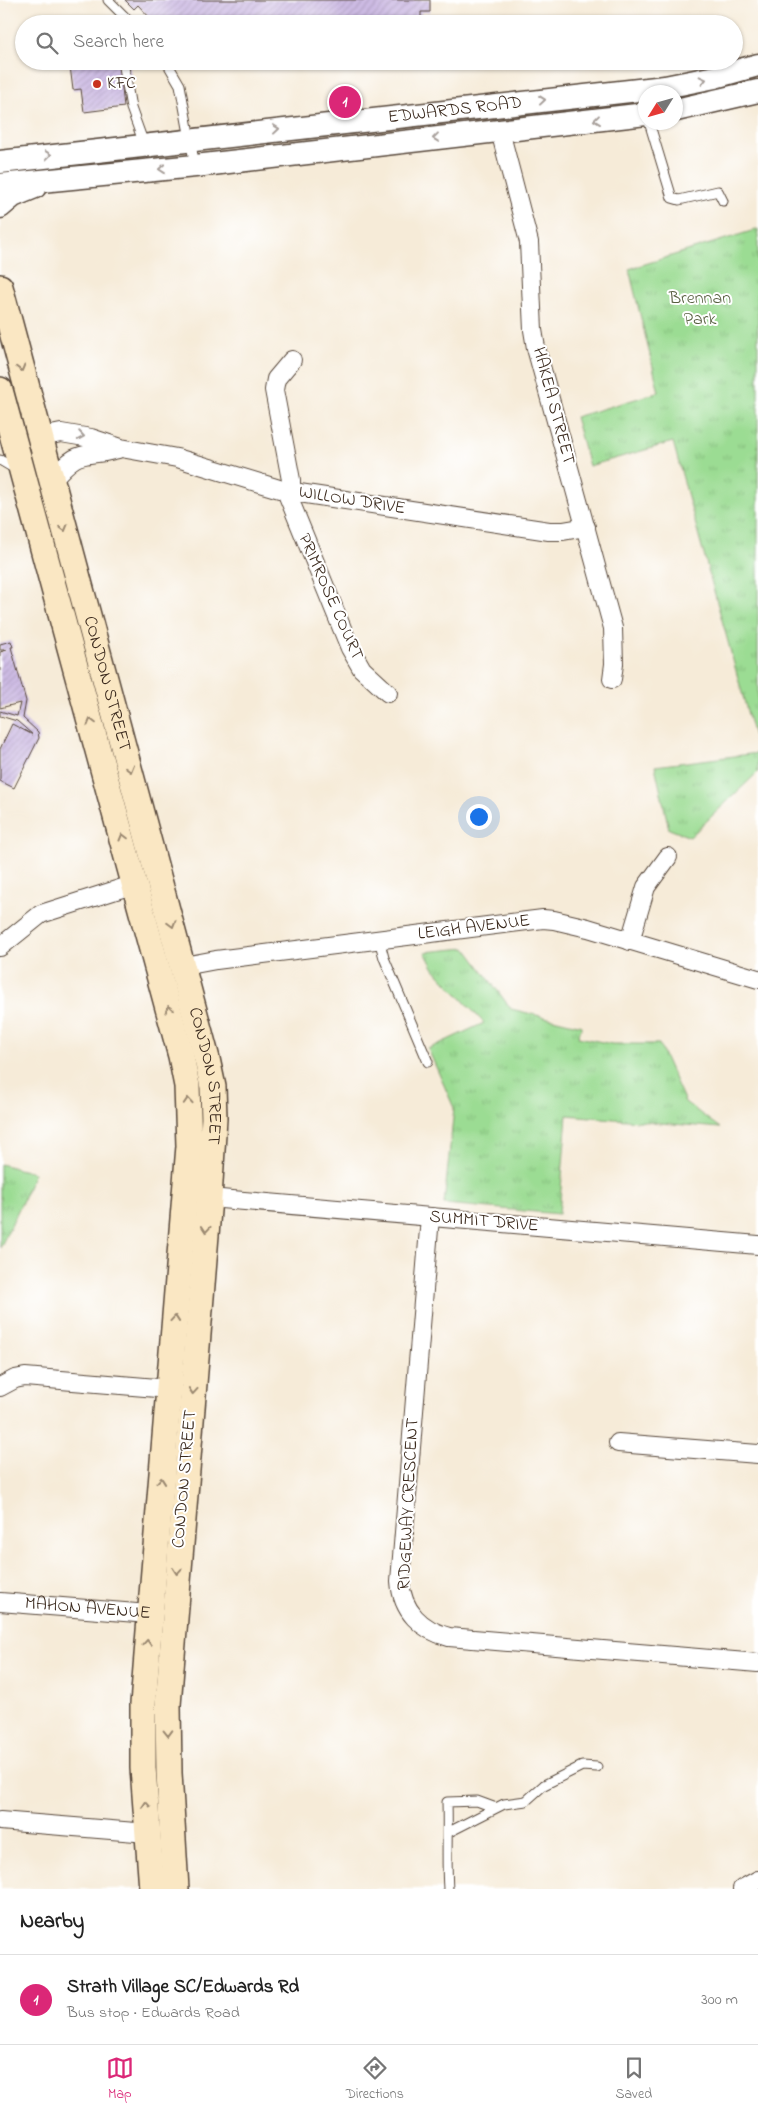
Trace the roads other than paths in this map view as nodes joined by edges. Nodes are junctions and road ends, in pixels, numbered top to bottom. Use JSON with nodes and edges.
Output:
{"nodes":[{"id":1,"x":108,"y":0,"type":"edge"},
{"id":2,"x":123,"y":15,"type":"edge"},
{"id":3,"x":758,"y":65,"type":"edge"},
{"id":4,"x":743,"y":69,"type":"edge"},
{"id":5,"x":125,"y":70,"type":"edge"},
{"id":6,"x":171,"y":70,"type":"edge"},
{"id":7,"x":740,"y":70,"type":"edge"},
{"id":8,"x":758,"y":90,"type":"edge"},
{"id":9,"x":683,"y":108,"type":"edge"},
{"id":10,"x":638,"y":115,"type":"edge"},
{"id":11,"x":652,"y":130,"type":"edge"},
{"id":12,"x":500,"y":131,"type":"junction"},
{"id":13,"x":191,"y":139,"type":"junction"},
{"id":14,"x":144,"y":144,"type":"junction"},
{"id":15,"x":0,"y":162,"type":"edge"},
{"id":16,"x":195,"y":166,"type":"junction"},
{"id":17,"x":52,"y":180,"type":"junction"},
{"id":18,"x":0,"y":185,"type":"edge"},
{"id":19,"x":723,"y":201,"type":"dead end"},
{"id":20,"x":0,"y":207,"type":"edge"},
{"id":21,"x":0,"y":287,"type":"edge"},
{"id":22,"x":292,"y":360,"type":"dead end"},
{"id":23,"x":0,"y":390,"type":"edge"},
{"id":24,"x":4,"y":423,"type":"edge"},
{"id":25,"x":40,"y":441,"type":"junction"},
{"id":26,"x":121,"y":448,"type":"junction"},
{"id":27,"x":0,"y":460,"type":"edge"},
{"id":28,"x":24,"y":474,"type":"junction"},
{"id":29,"x":51,"y":481,"type":"junction"},
{"id":30,"x":288,"y":491,"type":"junction"},
{"id":31,"x":36,"y":520,"type":"junction"},
{"id":32,"x":586,"y":527,"type":"junction"},
{"id":33,"x":612,"y":679,"type":"dead end"},
{"id":34,"x":388,"y":693,"type":"dead end"},
{"id":35,"x":668,"y":857,"type":"dead end"},
{"id":36,"x":159,"y":878,"type":"junction"},
{"id":37,"x":135,"y":884,"type":"junction"},
{"id":38,"x":379,"y":939,"type":"junction"},
{"id":39,"x":630,"y":941,"type":"junction"},
{"id":40,"x":0,"y":947,"type":"edge"},
{"id":41,"x":184,"y":966,"type":"junction"},
{"id":42,"x":758,"y":979,"type":"edge"},
{"id":43,"x":428,"y":1062,"type":"dead end"},
{"id":44,"x":209,"y":1198,"type":"junction"},
{"id":45,"x":430,"y":1217,"type":"junction"},
{"id":46,"x":758,"y":1245,"type":"edge"},
{"id":47,"x":0,"y":1387,"type":"edge"},
{"id":48,"x":169,"y":1389,"type":"junction"},
{"id":49,"x":618,"y":1442,"type":"dead end"},
{"id":50,"x":758,"y":1454,"type":"edge"},
{"id":51,"x":0,"y":1602,"type":"edge"},
{"id":52,"x":161,"y":1614,"type":"junction"},
{"id":53,"x":758,"y":1663,"type":"edge"},
{"id":54,"x":597,"y":1767,"type":"dead end"},
{"id":55,"x":496,"y":1808,"type":"junction"},
{"id":56,"x":0,"y":1822,"type":"edge"},
{"id":57,"x":173,"y":1832,"type":"junction"},
{"id":58,"x":448,"y":1832,"type":"junction"},
{"id":59,"x":148,"y":1833,"type":"junction"},
{"id":60,"x":758,"y":1880,"type":"edge"},
{"id":61,"x":152,"y":1889,"type":"edge"},
{"id":62,"x":176,"y":1889,"type":"edge"},
{"id":63,"x":448,"y":1889,"type":"edge"},
{"id":64,"x":742,"y":1889,"type":"edge"}],
"edges":[{"from":1,"to":2,"type":"lane"},
{"from":4,"to":3,"type":"street","name":"EDWARDS ROAD","one_way":true},
{"from":5,"to":14,"type":"lane"},
{"from":6,"to":13,"type":"lane"},
{"from":13,"to":7,"type":"street","name":"EDWARDS ROAD","one_way":true},
{"from":8,"to":9,"type":"street"},
{"from":10,"to":12,"type":"street","name":"EDWARDS ROAD","one_way":true},
{"from":11,"to":19,"type":"lane"},
{"from":12,"to":16,"type":"street","name":"EDWARDS ROAD","one_way":true},
{"from":12,"to":32,"type":"street","name":"HAKEA STREET"},
{"from":13,"to":14,"type":"street","name":"EDWARDS ROAD"},
{"from":13,"to":16,"type":"lane"},
{"from":15,"to":14,"type":"street","name":"EDWARDS ROAD","one_way":true},
{"from":16,"to":17,"type":"street","name":"EDWARDS ROAD","one_way":true},
{"from":17,"to":18,"type":"street","name":"EDWARDS ROAD"},
{"from":17,"to":20,"type":"street"},
{"from":21,"to":25,"type":"main road","name":"CONDON STREET","one_way":true},
{"from":22,"to":30,"type":"street","name":"PRIMROSE COURT"},
{"from":23,"to":24,"type":"main road","name":"CONDON STREET"},
{"from":24,"to":28,"type":"main road","name":"CONDON STREET"},
{"from":25,"to":26,"type":"street","name":"WILLOW DRIVE","one_way":true},
{"from":25,"to":29,"type":"main road","name":"CONDON STREET"},
{"from":25,"to":31,"type":"main road"},
{"from":26,"to":29,"type":"street","name":"WILLOW DRIVE"},
{"from":26,"to":30,"type":"street","name":"WILLOW DRIVE"},
{"from":27,"to":28,"type":"lane"},
{"from":28,"to":31,"type":"main road","name":"CONDON STREET"},
{"from":29,"to":36,"type":"main road","name":"CONDON STREET","one_way":true},
{"from":30,"to":32,"type":"street","name":"WILLOW DRIVE"},
{"from":30,"to":34,"type":"street","name":"PRIMROSE COURT"},
{"from":37,"to":31,"type":"main road","name":"CONDON STREET","one_way":true},
{"from":32,"to":33,"type":"street","name":"HAKEA STREET"},
{"from":35,"to":39,"type":"street"},
{"from":36,"to":37,"type":"main road"},
{"from":36,"to":41,"type":"main road","name":"CONDON STREET","one_way":true},
{"from":37,"to":40,"type":"street"},
{"from":48,"to":37,"type":"main road","name":"CONDON STREET","one_way":true},
{"from":38,"to":39,"type":"street","name":"LEIGH AVENUE"},
{"from":38,"to":41,"type":"street","name":"LEIGH AVENUE"},
{"from":38,"to":43,"type":"lane"},
{"from":39,"to":42,"type":"street","name":"LEIGH AVENUE"},
{"from":41,"to":44,"type":"main road","name":"CONDON STREET"},
{"from":44,"to":45,"type":"street","name":"SUMMIT DRIVE"},
{"from":44,"to":52,"type":"main road","name":"CONDON STREET","one_way":true},
{"from":45,"to":46,"type":"street","name":"SUMMIT DRIVE"},
{"from":45,"to":53,"type":"street","name":"RIDGEWAY CRESCENT"},
{"from":47,"to":48,"type":"street"},
{"from":52,"to":48,"type":"main road","name":"CONDON STREET","one_way":true},
{"from":49,"to":50,"type":"street"},
{"from":51,"to":52,"type":"street","name":"MAHON AVENUE"},
{"from":52,"to":57,"type":"main road","name":"CONDON STREET","one_way":true},
{"from":59,"to":52,"type":"main road","name":"CONDON STREET","one_way":true},
{"from":54,"to":55,"type":"lane"},
{"from":55,"to":58,"type":"lane"},
{"from":55,"to":58,"type":"lane"},
{"from":56,"to":59,"type":"street"},
{"from":57,"to":59,"type":"main road"},
{"from":57,"to":62,"type":"main road","name":"CONDON STREET"},
{"from":58,"to":63,"type":"lane"},
{"from":59,"to":61,"type":"main road","name":"CONDON STREET"},
{"from":60,"to":64,"type":"street"}]}
